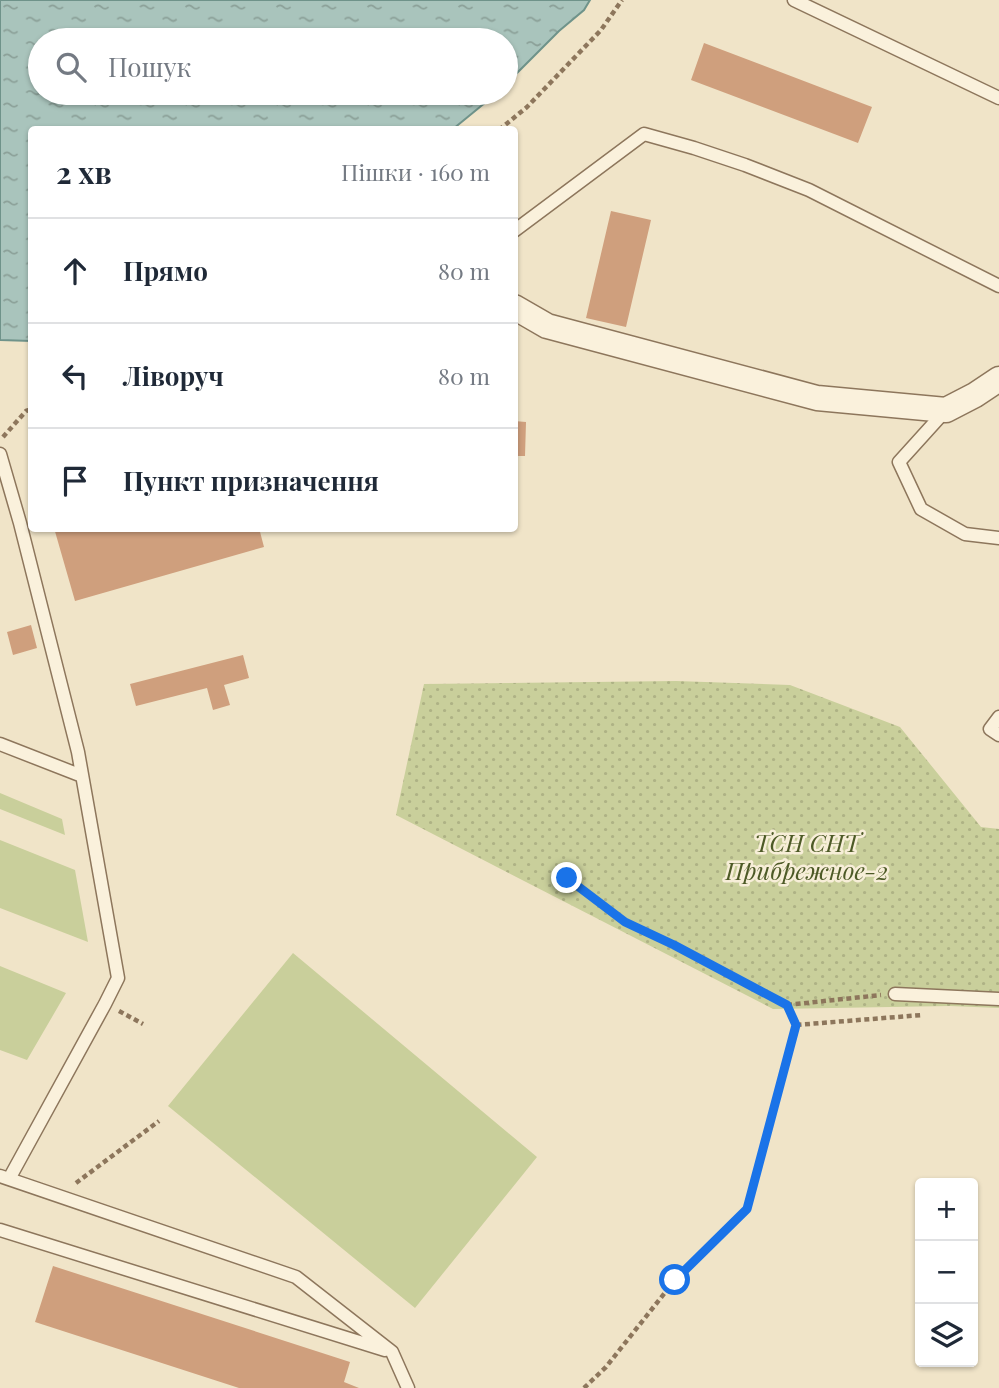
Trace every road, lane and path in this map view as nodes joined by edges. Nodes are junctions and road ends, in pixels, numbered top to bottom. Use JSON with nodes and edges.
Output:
{"nodes":[{"id":1,"x":622,"y":0,"type":"edge"},
{"id":2,"x":794,"y":0,"type":"edge"},
{"id":3,"x":999,"y":98,"type":"edge"},
{"id":4,"x":504,"y":126,"type":"edge"},
{"id":5,"x":518,"y":228,"type":"edge"},
{"id":6,"x":999,"y":286,"type":"edge"},
{"id":7,"x":518,"y":309,"type":"edge"},
{"id":8,"x":999,"y":379,"type":"edge"},
{"id":9,"x":28,"y":410,"type":"edge"},
{"id":10,"x":946,"y":410,"type":"junction"},
{"id":11,"x":0,"y":441,"type":"edge"},
{"id":12,"x":0,"y":454,"type":"edge"},
{"id":13,"x":999,"y":538,"type":"edge"},
{"id":14,"x":999,"y":717,"type":"edge"},
{"id":15,"x":999,"y":735,"type":"edge"},
{"id":16,"x":0,"y":744,"type":"edge"},
{"id":17,"x":82,"y":776,"type":"junction"},
{"id":18,"x":567,"y":878,"type":"dead end"},
{"id":19,"x":895,"y":994,"type":"joint"},
{"id":20,"x":999,"y":999,"type":"edge"},
{"id":21,"x":105,"y":1004,"type":"junction"},
{"id":22,"x":787,"y":1005,"type":"junction"},
{"id":23,"x":925,"y":1015,"type":"dead end"},
{"id":24,"x":143,"y":1024,"type":"dead end"},
{"id":25,"x":796,"y":1025,"type":"junction"},
{"id":26,"x":159,"y":1121,"type":"dead end"},
{"id":27,"x":5,"y":1177,"type":"edge"},
{"id":28,"x":59,"y":1196,"type":"junction"},
{"id":29,"x":0,"y":1230,"type":"edge"},
{"id":30,"x":392,"y":1352,"type":"junction"},
{"id":31,"x":408,"y":1388,"type":"edge"},
{"id":32,"x":584,"y":1388,"type":"edge"}],
"edges":[{"from":1,"to":4,"type":"path"},
{"from":2,"to":3,"type":"lane"},
{"from":5,"to":6,"type":"lane"},
{"from":7,"to":10,"type":"street"},
{"from":8,"to":10,"type":"street"},
{"from":9,"to":11,"type":"path"},
{"from":10,"to":13,"type":"lane"},
{"from":12,"to":17,"type":"lane"},
{"from":14,"to":15,"type":"lane"},
{"from":16,"to":17,"type":"lane"},
{"from":17,"to":21,"type":"lane"},
{"from":18,"to":22,"type":"path"},
{"from":19,"to":20,"type":"lane"},
{"from":19,"to":22,"type":"path"},
{"from":21,"to":24,"type":"path"},
{"from":21,"to":27,"type":"lane"},
{"from":22,"to":25,"type":"path"},
{"from":23,"to":25,"type":"path"},
{"from":25,"to":32,"type":"path"},
{"from":26,"to":28,"type":"path"},
{"from":27,"to":28,"type":"lane"},
{"from":28,"to":30,"type":"lane"},
{"from":29,"to":30,"type":"lane"},
{"from":30,"to":31,"type":"lane"}]}
